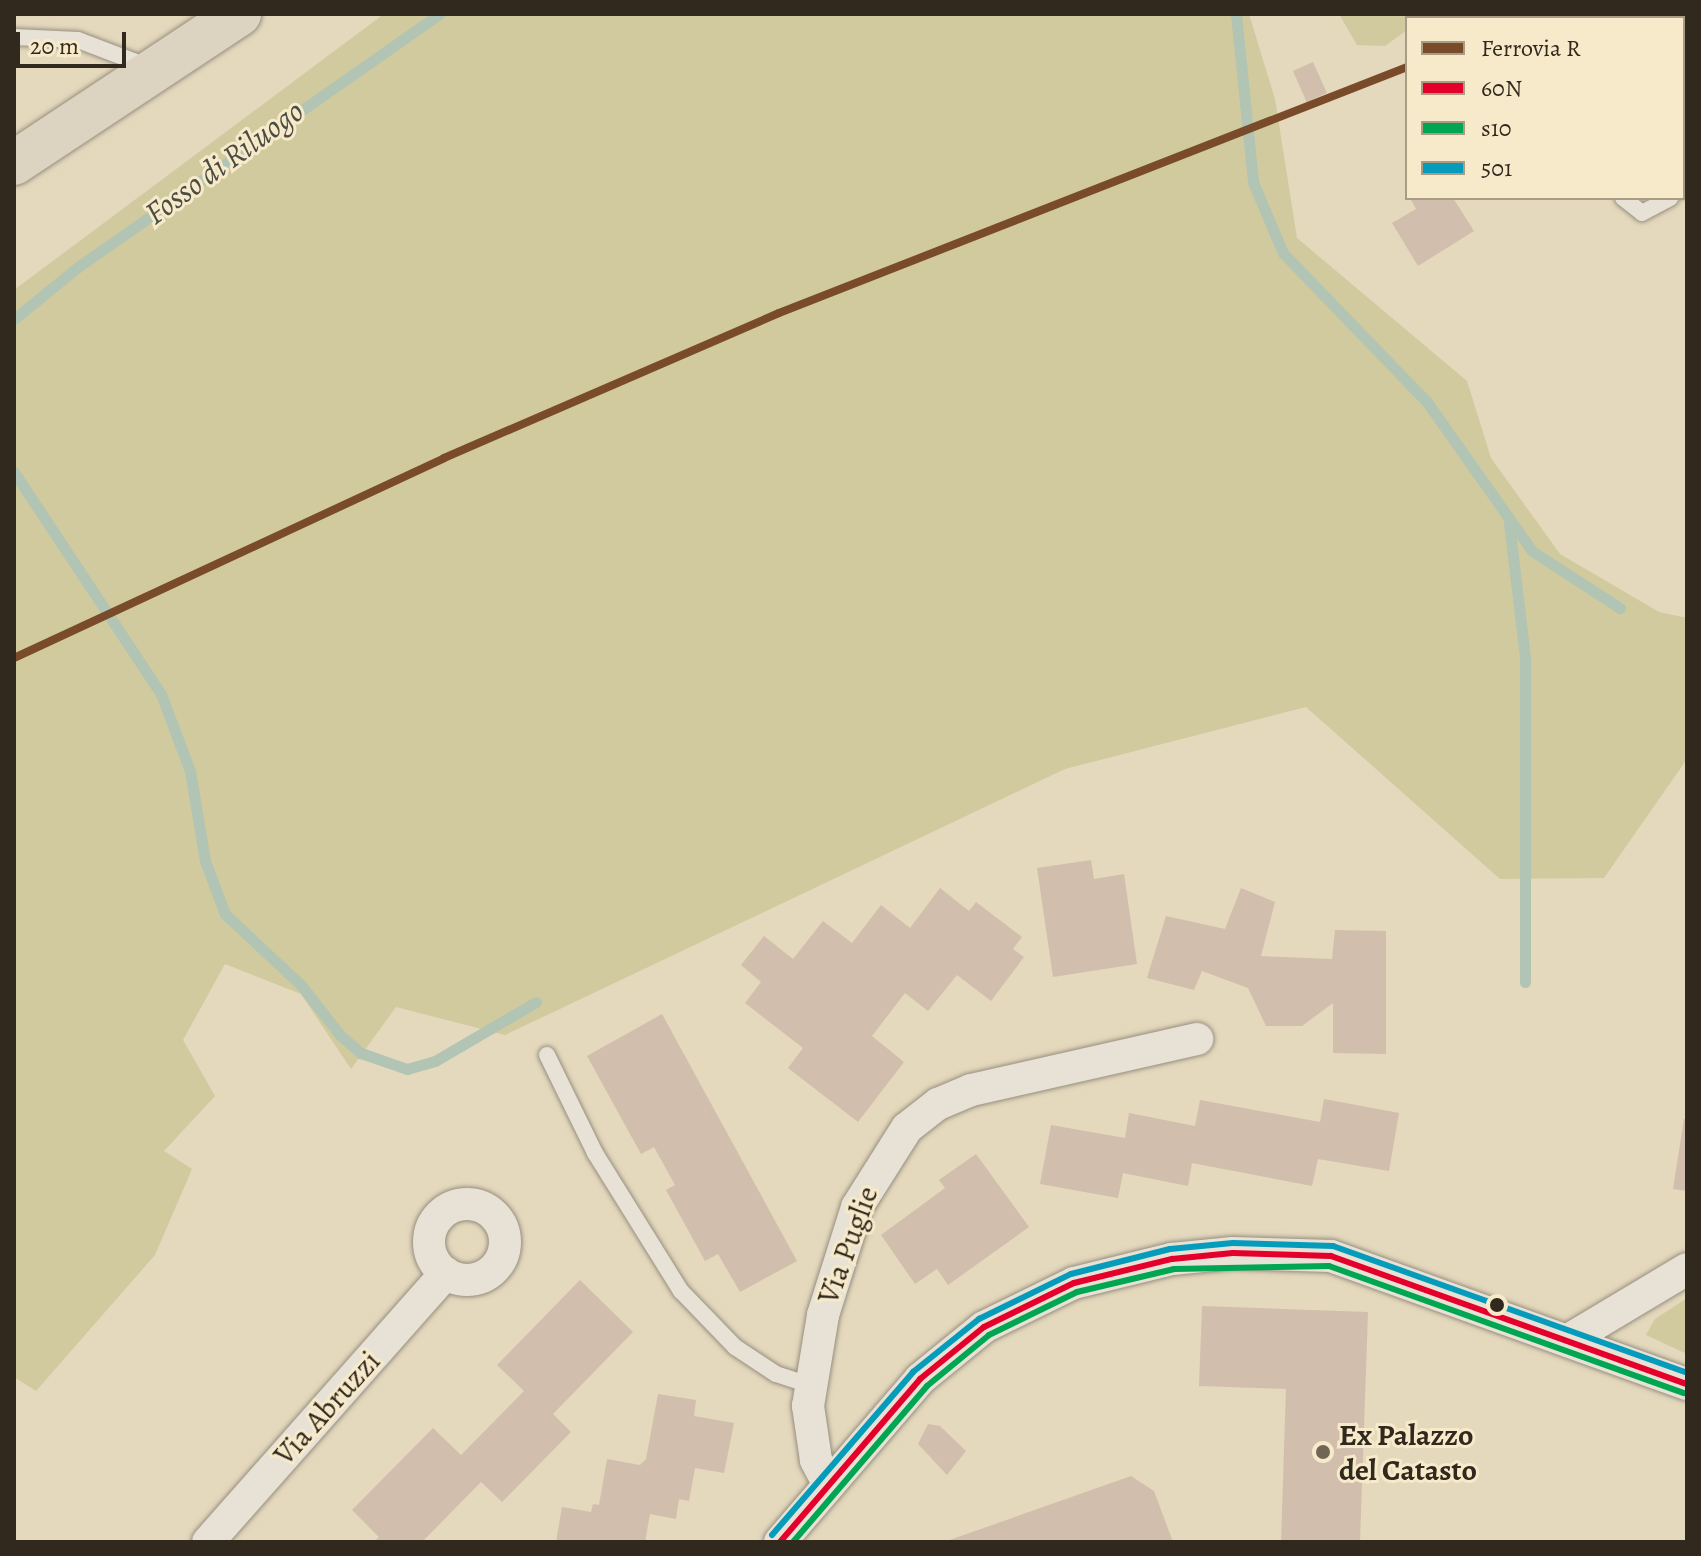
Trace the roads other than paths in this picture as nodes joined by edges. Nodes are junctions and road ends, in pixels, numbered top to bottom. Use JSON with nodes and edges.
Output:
{"nodes":[{"id":1,"x":239,"y":14,"type":"edge"},
{"id":2,"x":15,"y":33,"type":"edge"},
{"id":3,"x":154,"y":69,"type":"junction"},
{"id":4,"x":14,"y":163,"type":"edge"},
{"id":5,"x":1626,"y":200,"type":"edge"},
{"id":6,"x":1666,"y":200,"type":"edge"},
{"id":7,"x":1197,"y":1039,"type":"dead end"},
{"id":8,"x":547,"y":1055,"type":"dead end"},
{"id":9,"x":1687,"y":1269,"type":"edge"},
{"id":10,"x":446,"y":1273,"type":"dead end"},
{"id":11,"x":1570,"y":1339,"type":"junction"},
{"id":12,"x":1687,"y":1384,"type":"edge"},
{"id":13,"x":809,"y":1385,"type":"junction"},
{"id":14,"x":828,"y":1483,"type":"junction"},
{"id":15,"x":208,"y":1542,"type":"edge"},
{"id":16,"x":780,"y":1542,"type":"edge"}],
"edges":[{"from":1,"to":3,"type":"main road"},
{"from":2,"to":3,"type":"lane"},
{"from":3,"to":4,"type":"main road"},
{"from":5,"to":6,"type":"lane"},
{"from":7,"to":13,"type":"street","name":"Via Puglie"},
{"from":8,"to":13,"type":"lane"},
{"from":9,"to":11,"type":"street"},
{"from":10,"to":15,"type":"street","name":"Via Abruzzi"},
{"from":11,"to":12,"type":"street"},
{"from":11,"to":14,"type":"street"},
{"from":13,"to":14,"type":"street","name":"Via Puglie"},
{"from":14,"to":16,"type":"street"}]}
